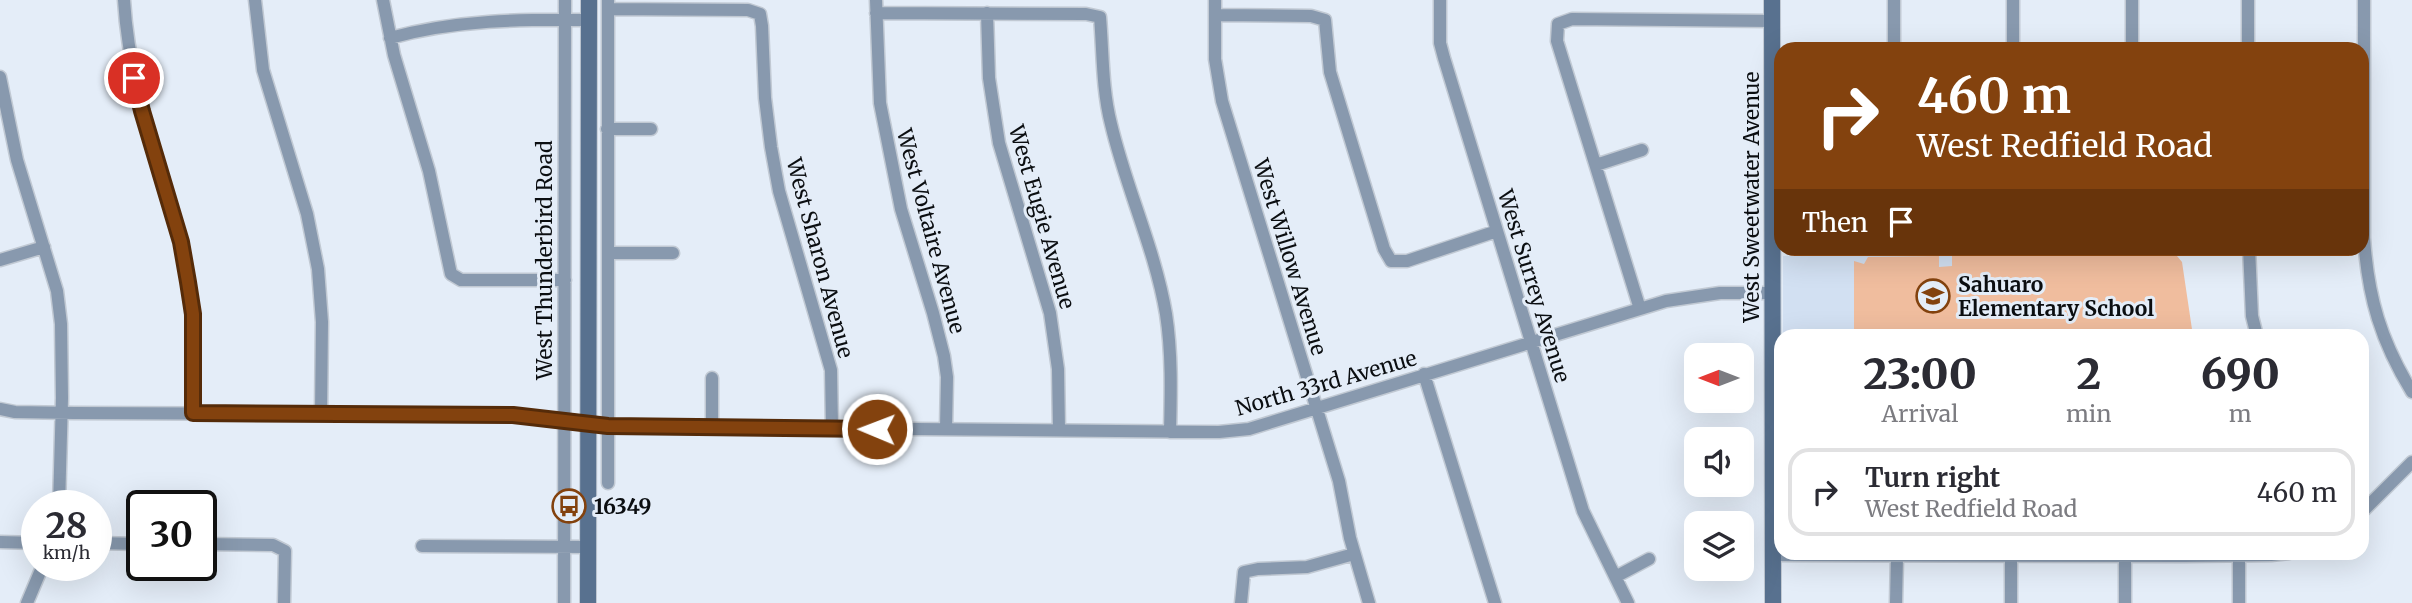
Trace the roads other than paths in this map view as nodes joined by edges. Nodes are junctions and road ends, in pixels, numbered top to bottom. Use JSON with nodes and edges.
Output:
{"nodes":[{"id":1,"x":124,"y":0,"type":"edge"},
{"id":2,"x":254,"y":0,"type":"edge"},
{"id":3,"x":383,"y":0,"type":"edge"},
{"id":4,"x":565,"y":0,"type":"edge"},
{"id":5,"x":589,"y":0,"type":"edge"},
{"id":6,"x":1215,"y":0,"type":"edge"},
{"id":7,"x":1440,"y":0,"type":"edge"},
{"id":8,"x":1772,"y":0,"type":"edge"},
{"id":9,"x":1894,"y":0,"type":"edge"},
{"id":10,"x":2013,"y":0,"type":"edge"},
{"id":11,"x":2132,"y":0,"type":"edge"},
{"id":12,"x":2248,"y":0,"type":"edge"},
{"id":13,"x":2364,"y":0,"type":"edge"},
{"id":14,"x":608,"y":5,"type":"edge"},
{"id":15,"x":876,"y":6,"type":"edge"},
{"id":16,"x":987,"y":13,"type":"junction"},
{"id":17,"x":1215,"y":15,"type":"junction"},
{"id":18,"x":565,"y":20,"type":"junction"},
{"id":19,"x":588,"y":20,"type":"junction"},
{"id":20,"x":1772,"y":21,"type":"junction"},
{"id":21,"x":390,"y":38,"type":"junction"},
{"id":22,"x":1894,"y":42,"type":"edge"},
{"id":23,"x":2013,"y":42,"type":"edge"},
{"id":24,"x":2133,"y":42,"type":"edge"},
{"id":25,"x":2248,"y":42,"type":"edge"},
{"id":26,"x":2364,"y":42,"type":"edge"},
{"id":27,"x":0,"y":77,"type":"edge"},
{"id":28,"x":607,"y":129,"type":"junction"},
{"id":29,"x":651,"y":129,"type":"dead end"},
{"id":30,"x":1642,"y":150,"type":"dead end"},
{"id":31,"x":1596,"y":165,"type":"junction"},
{"id":32,"x":1497,"y":231,"type":"junction"},
{"id":33,"x":44,"y":247,"type":"junction"},
{"id":34,"x":608,"y":253,"type":"junction"},
{"id":35,"x":673,"y":253,"type":"dead end"},
{"id":36,"x":2249,"y":256,"type":"edge"},
{"id":37,"x":2365,"y":256,"type":"edge"},
{"id":38,"x":0,"y":260,"type":"edge"},
{"id":39,"x":565,"y":280,"type":"junction"},
{"id":40,"x":1772,"y":293,"type":"junction"},
{"id":41,"x":1640,"y":309,"type":"junction"},
{"id":42,"x":2255,"y":329,"type":"edge"},
{"id":43,"x":1532,"y":342,"type":"junction"},
{"id":44,"x":1424,"y":374,"type":"junction"},
{"id":45,"x":712,"y":377,"type":"dead end"},
{"id":46,"x":2412,"y":392,"type":"edge"},
{"id":47,"x":0,"y":408,"type":"edge"},
{"id":48,"x":1316,"y":408,"type":"junction"},
{"id":49,"x":62,"y":413,"type":"junction"},
{"id":50,"x":193,"y":413,"type":"junction"},
{"id":51,"x":321,"y":414,"type":"junction"},
{"id":52,"x":566,"y":419,"type":"junction"},
{"id":53,"x":589,"y":423,"type":"junction"},
{"id":54,"x":608,"y":426,"type":"junction"},
{"id":55,"x":712,"y":427,"type":"junction"},
{"id":56,"x":832,"y":428,"type":"junction"},
{"id":57,"x":946,"y":429,"type":"junction"},
{"id":58,"x":1059,"y":430,"type":"junction"},
{"id":59,"x":1170,"y":432,"type":"junction"},
{"id":60,"x":2412,"y":462,"type":"edge"},
{"id":61,"x":608,"y":483,"type":"dead end"},
{"id":62,"x":60,"y":490,"type":"edge"},
{"id":63,"x":2369,"y":505,"type":"edge"},
{"id":64,"x":0,"y":542,"type":"edge"},
{"id":65,"x":21,"y":543,"type":"edge"},
{"id":66,"x":217,"y":544,"type":"edge"},
{"id":67,"x":422,"y":546,"type":"dead end"},
{"id":68,"x":564,"y":546,"type":"junction"},
{"id":69,"x":589,"y":547,"type":"junction"},
{"id":70,"x":1354,"y":554,"type":"junction"},
{"id":71,"x":1773,"y":555,"type":"joint"},
{"id":72,"x":1649,"y":559,"type":"dead end"},
{"id":73,"x":1896,"y":560,"type":"edge"},
{"id":74,"x":2011,"y":560,"type":"edge"},
{"id":75,"x":2125,"y":560,"type":"edge"},
{"id":76,"x":2239,"y":560,"type":"edge"},
{"id":77,"x":1617,"y":576,"type":"junction"},
{"id":78,"x":36,"y":581,"type":"edge"},
{"id":79,"x":27,"y":603,"type":"edge"},
{"id":80,"x":284,"y":603,"type":"edge"},
{"id":81,"x":564,"y":603,"type":"edge"},
{"id":82,"x":588,"y":603,"type":"edge"},
{"id":83,"x":1241,"y":603,"type":"edge"},
{"id":84,"x":1369,"y":603,"type":"edge"},
{"id":85,"x":1495,"y":603,"type":"edge"},
{"id":86,"x":1628,"y":603,"type":"edge"},
{"id":87,"x":1773,"y":603,"type":"edge"},
{"id":88,"x":1896,"y":603,"type":"edge"},
{"id":89,"x":2011,"y":603,"type":"edge"},
{"id":90,"x":2125,"y":603,"type":"edge"},
{"id":91,"x":2239,"y":603,"type":"edge"}],
"edges":[{"from":1,"to":50,"type":"street"},
{"from":2,"to":51,"type":"street"},
{"from":3,"to":21,"type":"street"},
{"from":4,"to":18,"type":"street","name":"West Thunderbird Road"},
{"from":5,"to":19,"type":"main road"},
{"from":6,"to":17,"type":"street","name":"West Willow Avenue"},
{"from":7,"to":32,"type":"street","name":"West Surrey Avenue"},
{"from":8,"to":20,"type":"main road","name":"West Sweetwater Avenue"},
{"from":9,"to":22,"type":"street"},
{"from":10,"to":23,"type":"street"},
{"from":11,"to":24,"type":"street"},
{"from":12,"to":25,"type":"street"},
{"from":13,"to":26,"type":"street"},
{"from":14,"to":28,"type":"street"},
{"from":14,"to":56,"type":"street","name":"West Sharon Avenue"},
{"from":15,"to":16,"type":"street"},
{"from":15,"to":57,"type":"street","name":"West Voltaire Avenue"},
{"from":16,"to":58,"type":"street","name":"West Eugie Avenue"},
{"from":16,"to":59,"type":"street"},
{"from":17,"to":32,"type":"street"},
{"from":17,"to":48,"type":"street","name":"West Willow Avenue"},
{"from":18,"to":19,"type":"street"},
{"from":18,"to":21,"type":"street"},
{"from":18,"to":39,"type":"street","name":"West Thunderbird Road"},
{"from":19,"to":53,"type":"main road"},
{"from":20,"to":31,"type":"street"},
{"from":20,"to":40,"type":"main road","name":"West Sweetwater Avenue"},
{"from":21,"to":39,"type":"street"},
{"from":27,"to":33,"type":"street"},
{"from":28,"to":29,"type":"street"},
{"from":28,"to":34,"type":"street"},
{"from":30,"to":31,"type":"street"},
{"from":31,"to":41,"type":"street"},
{"from":32,"to":43,"type":"street","name":"West Surrey Avenue"},
{"from":33,"to":38,"type":"street"},
{"from":33,"to":49,"type":"street"},
{"from":34,"to":35,"type":"street"},
{"from":34,"to":54,"type":"street"},
{"from":36,"to":42,"type":"street"},
{"from":37,"to":46,"type":"street"},
{"from":39,"to":52,"type":"street","name":"West Thunderbird Road"},
{"from":40,"to":41,"type":"street","name":"North 33rd Avenue"},
{"from":40,"to":71,"type":"main road","name":"West Sweetwater Avenue"},
{"from":41,"to":43,"type":"street","name":"North 33rd Avenue"},
{"from":43,"to":44,"type":"street","name":"North 33rd Avenue"},
{"from":43,"to":77,"type":"street","name":"West Surrey Avenue"},
{"from":44,"to":48,"type":"street","name":"North 33rd Avenue"},
{"from":44,"to":85,"type":"street"},
{"from":45,"to":55,"type":"street"},
{"from":47,"to":49,"type":"street","name":"North 33rd Avenue"},
{"from":48,"to":59,"type":"street","name":"North 33rd Avenue"},
{"from":48,"to":70,"type":"street","name":"West Willow Avenue"},
{"from":49,"to":50,"type":"street","name":"North 33rd Avenue"},
{"from":49,"to":62,"type":"street"},
{"from":50,"to":51,"type":"street","name":"North 33rd Avenue"},
{"from":51,"to":52,"type":"street","name":"North 33rd Avenue"},
{"from":52,"to":53,"type":"street","name":"North 33rd Avenue"},
{"from":52,"to":68,"type":"street","name":"West Thunderbird Road"},
{"from":53,"to":54,"type":"street","name":"North 33rd Avenue"},
{"from":53,"to":69,"type":"main road"},
{"from":54,"to":55,"type":"street","name":"North 33rd Avenue"},
{"from":54,"to":61,"type":"street"},
{"from":55,"to":56,"type":"street","name":"North 33rd Avenue"},
{"from":56,"to":57,"type":"street","name":"North 33rd Avenue"},
{"from":57,"to":58,"type":"street","name":"North 33rd Avenue"},
{"from":58,"to":59,"type":"street","name":"North 33rd Avenue"},
{"from":60,"to":63,"type":"street"},
{"from":64,"to":65,"type":"street"},
{"from":66,"to":80,"type":"street"},
{"from":67,"to":68,"type":"street"},
{"from":68,"to":69,"type":"street"},
{"from":68,"to":81,"type":"street","name":"West Thunderbird Road"},
{"from":69,"to":82,"type":"main road"},
{"from":70,"to":83,"type":"street"},
{"from":70,"to":84,"type":"street","name":"West Willow Avenue"},
{"from":71,"to":87,"type":"main road","name":"West Sweetwater Avenue"},
{"from":72,"to":77,"type":"street"},
{"from":73,"to":88,"type":"street"},
{"from":74,"to":89,"type":"street"},
{"from":75,"to":90,"type":"street"},
{"from":76,"to":91,"type":"street"},
{"from":77,"to":86,"type":"street","name":"West Surrey Avenue"},
{"from":78,"to":79,"type":"street"}]}
